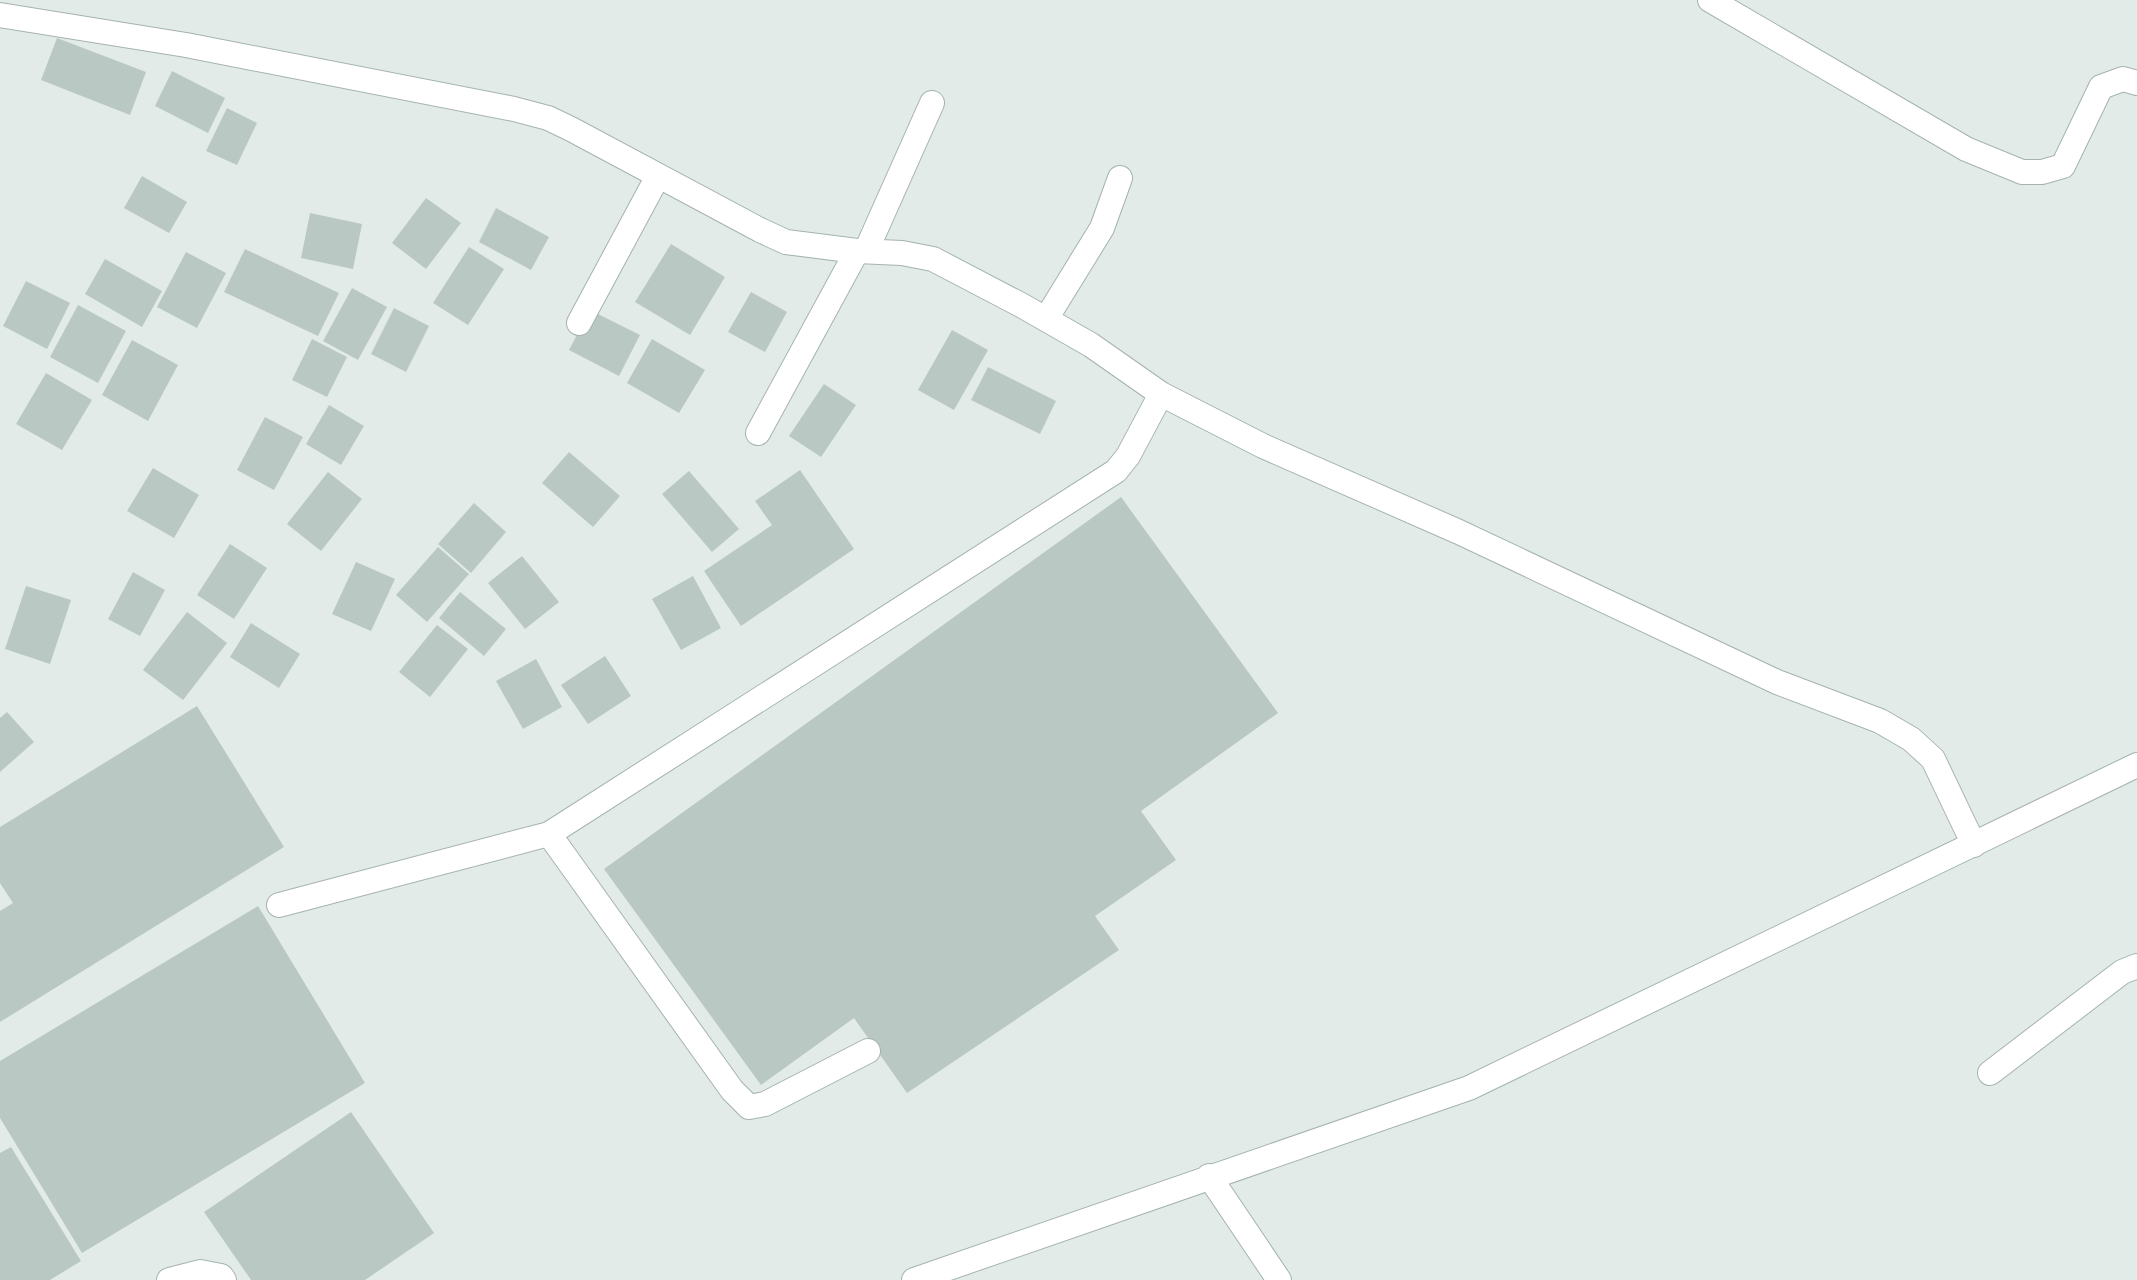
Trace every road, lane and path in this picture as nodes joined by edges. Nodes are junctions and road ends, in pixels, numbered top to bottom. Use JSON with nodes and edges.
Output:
{"nodes":[{"id":1,"x":1710,"y":0,"type":"edge"},
{"id":2,"x":0,"y":15,"type":"edge"},
{"id":3,"x":2137,"y":83,"type":"edge"},
{"id":4,"x":932,"y":103,"type":"dead end"},
{"id":5,"x":658,"y":176,"type":"junction"},
{"id":6,"x":1120,"y":178,"type":"dead end"},
{"id":7,"x":862,"y":251,"type":"junction"},
{"id":8,"x":1046,"y":319,"type":"junction"},
{"id":9,"x":579,"y":323,"type":"dead end"},
{"id":10,"x":1161,"y":394,"type":"junction"},
{"id":11,"x":758,"y":433,"type":"dead end"},
{"id":12,"x":2137,"y":765,"type":"edge"},
{"id":13,"x":549,"y":834,"type":"junction"},
{"id":14,"x":1974,"y":845,"type":"junction"},
{"id":15,"x":279,"y":905,"type":"dead end"},
{"id":16,"x":2137,"y":966,"type":"edge"},
{"id":17,"x":868,"y":1051,"type":"dead end"},
{"id":18,"x":1990,"y":1073,"type":"dead end"},
{"id":19,"x":1209,"y":1176,"type":"junction"},
{"id":20,"x":169,"y":1280,"type":"edge"},
{"id":21,"x":224,"y":1280,"type":"edge"},
{"id":22,"x":914,"y":1280,"type":"edge"},
{"id":23,"x":1279,"y":1280,"type":"edge"}],
"edges":[{"from":1,"to":3,"type":"street"},
{"from":2,"to":5,"type":"street"},
{"from":4,"to":7,"type":"street"},
{"from":5,"to":7,"type":"street"},
{"from":5,"to":9,"type":"street"},
{"from":6,"to":8,"type":"street"},
{"from":7,"to":8,"type":"street"},
{"from":7,"to":11,"type":"street"},
{"from":8,"to":10,"type":"street"},
{"from":10,"to":13,"type":"street"},
{"from":10,"to":14,"type":"street"},
{"from":12,"to":14,"type":"street"},
{"from":13,"to":15,"type":"street"},
{"from":13,"to":17,"type":"street"},
{"from":14,"to":19,"type":"street"},
{"from":16,"to":18,"type":"street"},
{"from":19,"to":22,"type":"street"},
{"from":19,"to":23,"type":"street"},
{"from":20,"to":21,"type":"street"}]}
